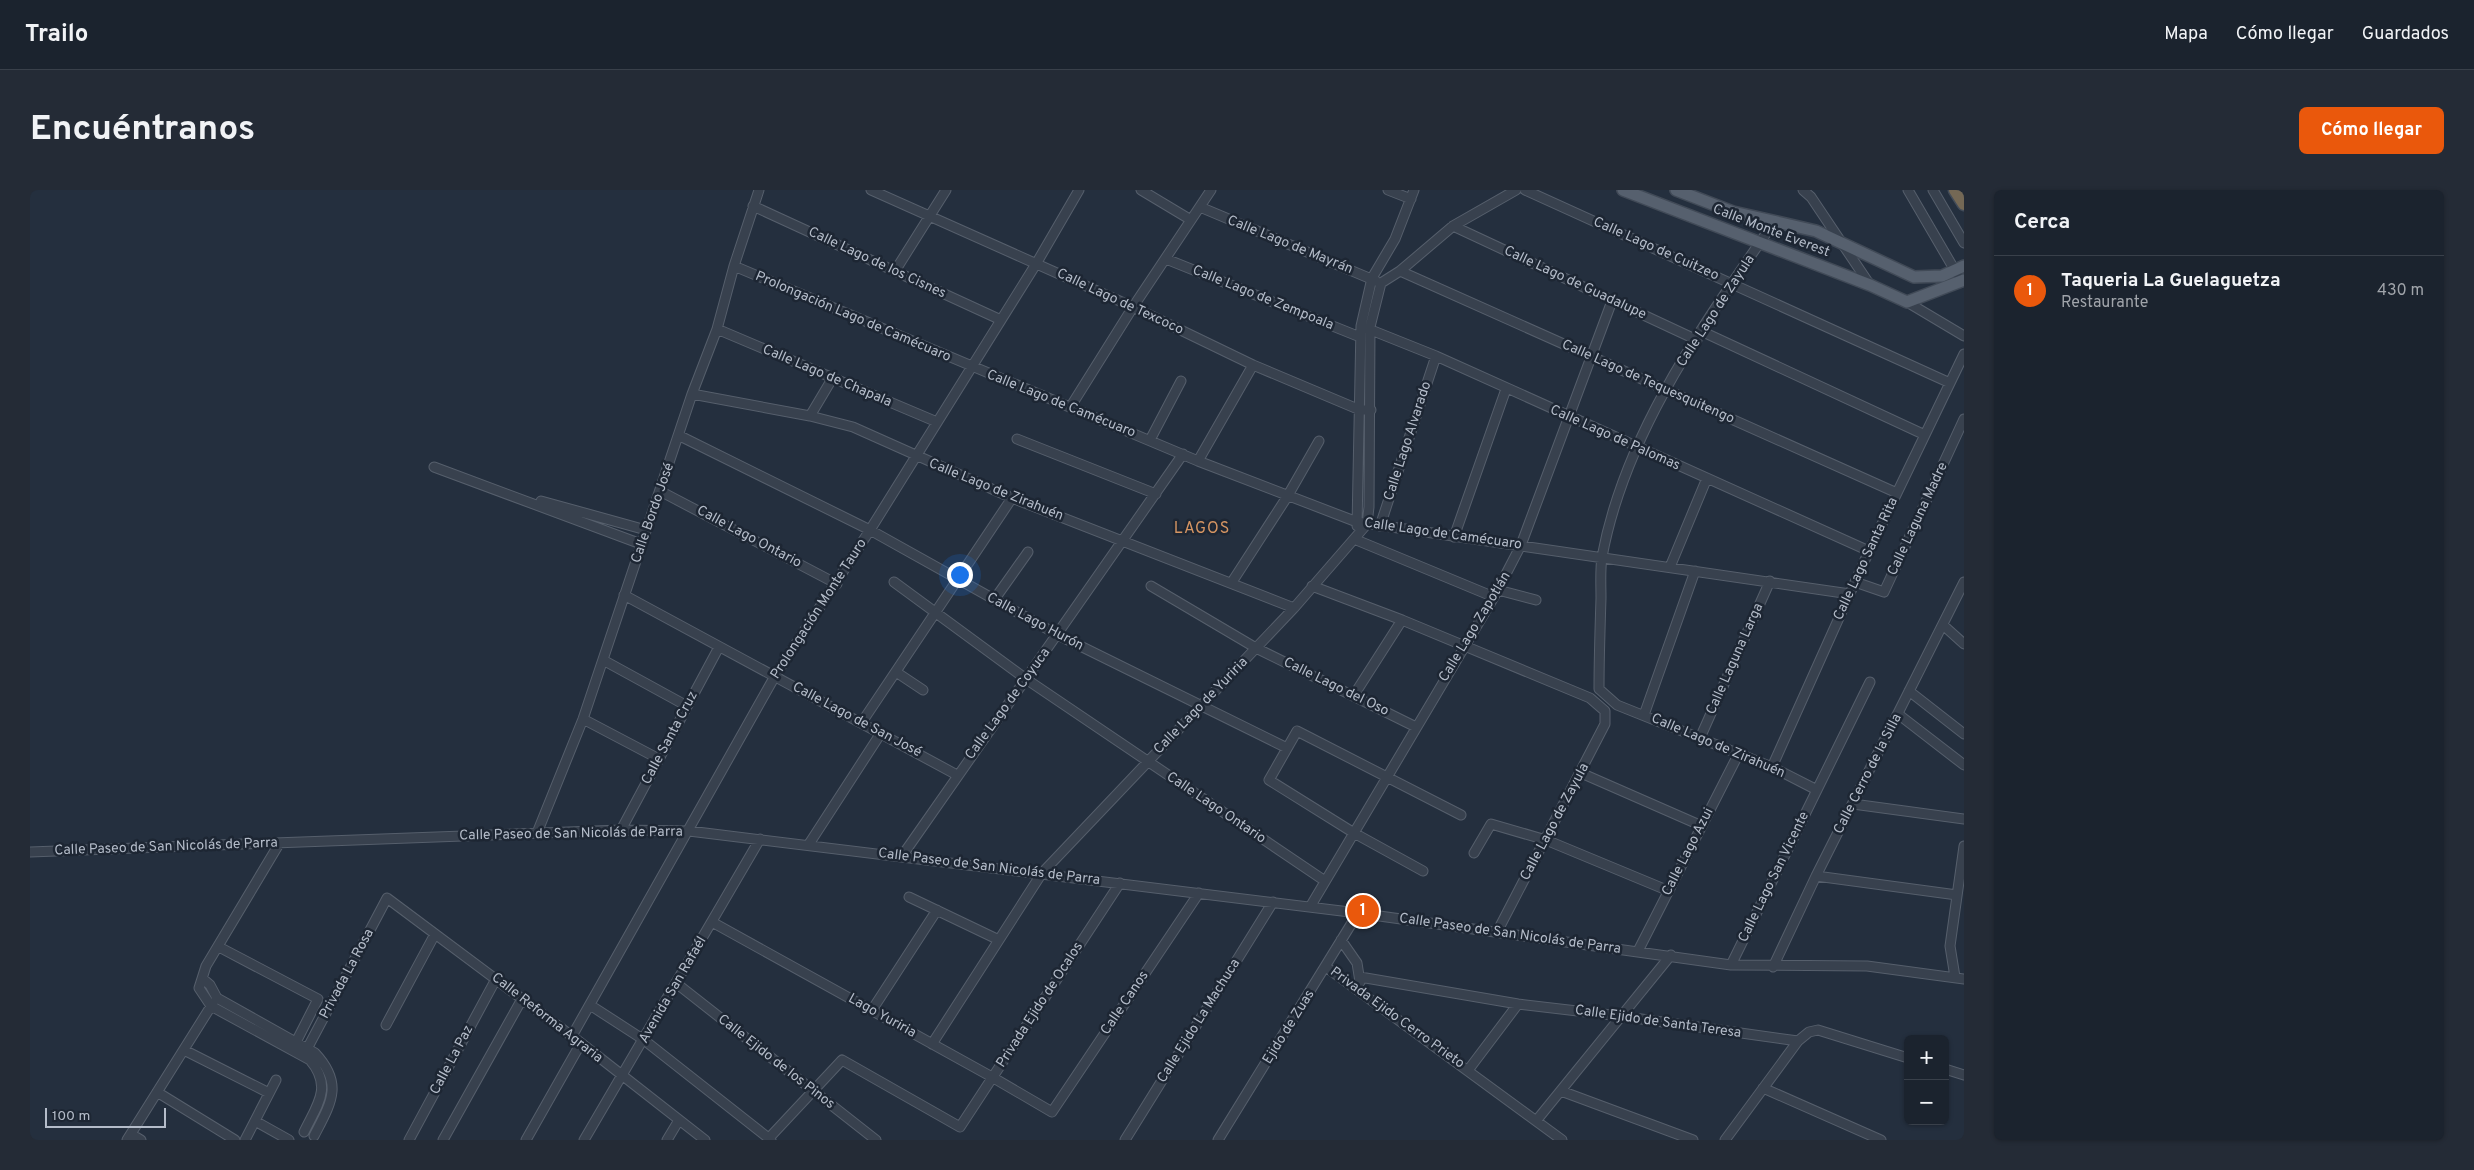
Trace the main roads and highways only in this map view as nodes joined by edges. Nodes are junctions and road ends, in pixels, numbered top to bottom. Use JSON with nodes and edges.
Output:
{"nodes":[{"id":1,"x":1623,"y":190,"type":"edge"},
{"id":2,"x":1676,"y":190,"type":"edge"},
{"id":3,"x":1956,"y":190,"type":"edge"},
{"id":4,"x":1964,"y":204,"type":"edge"},
{"id":5,"x":1960,"y":269,"type":"edge"},
{"id":6,"x":1963,"y":282,"type":"edge"}],
"edges":[{"from":1,"to":6,"type":"main road","name":"Calle Monte Everest"},
{"from":2,"to":5,"type":"main road","name":"Calle Monte Everest"},
{"from":3,"to":4,"type":"highway"}]}
